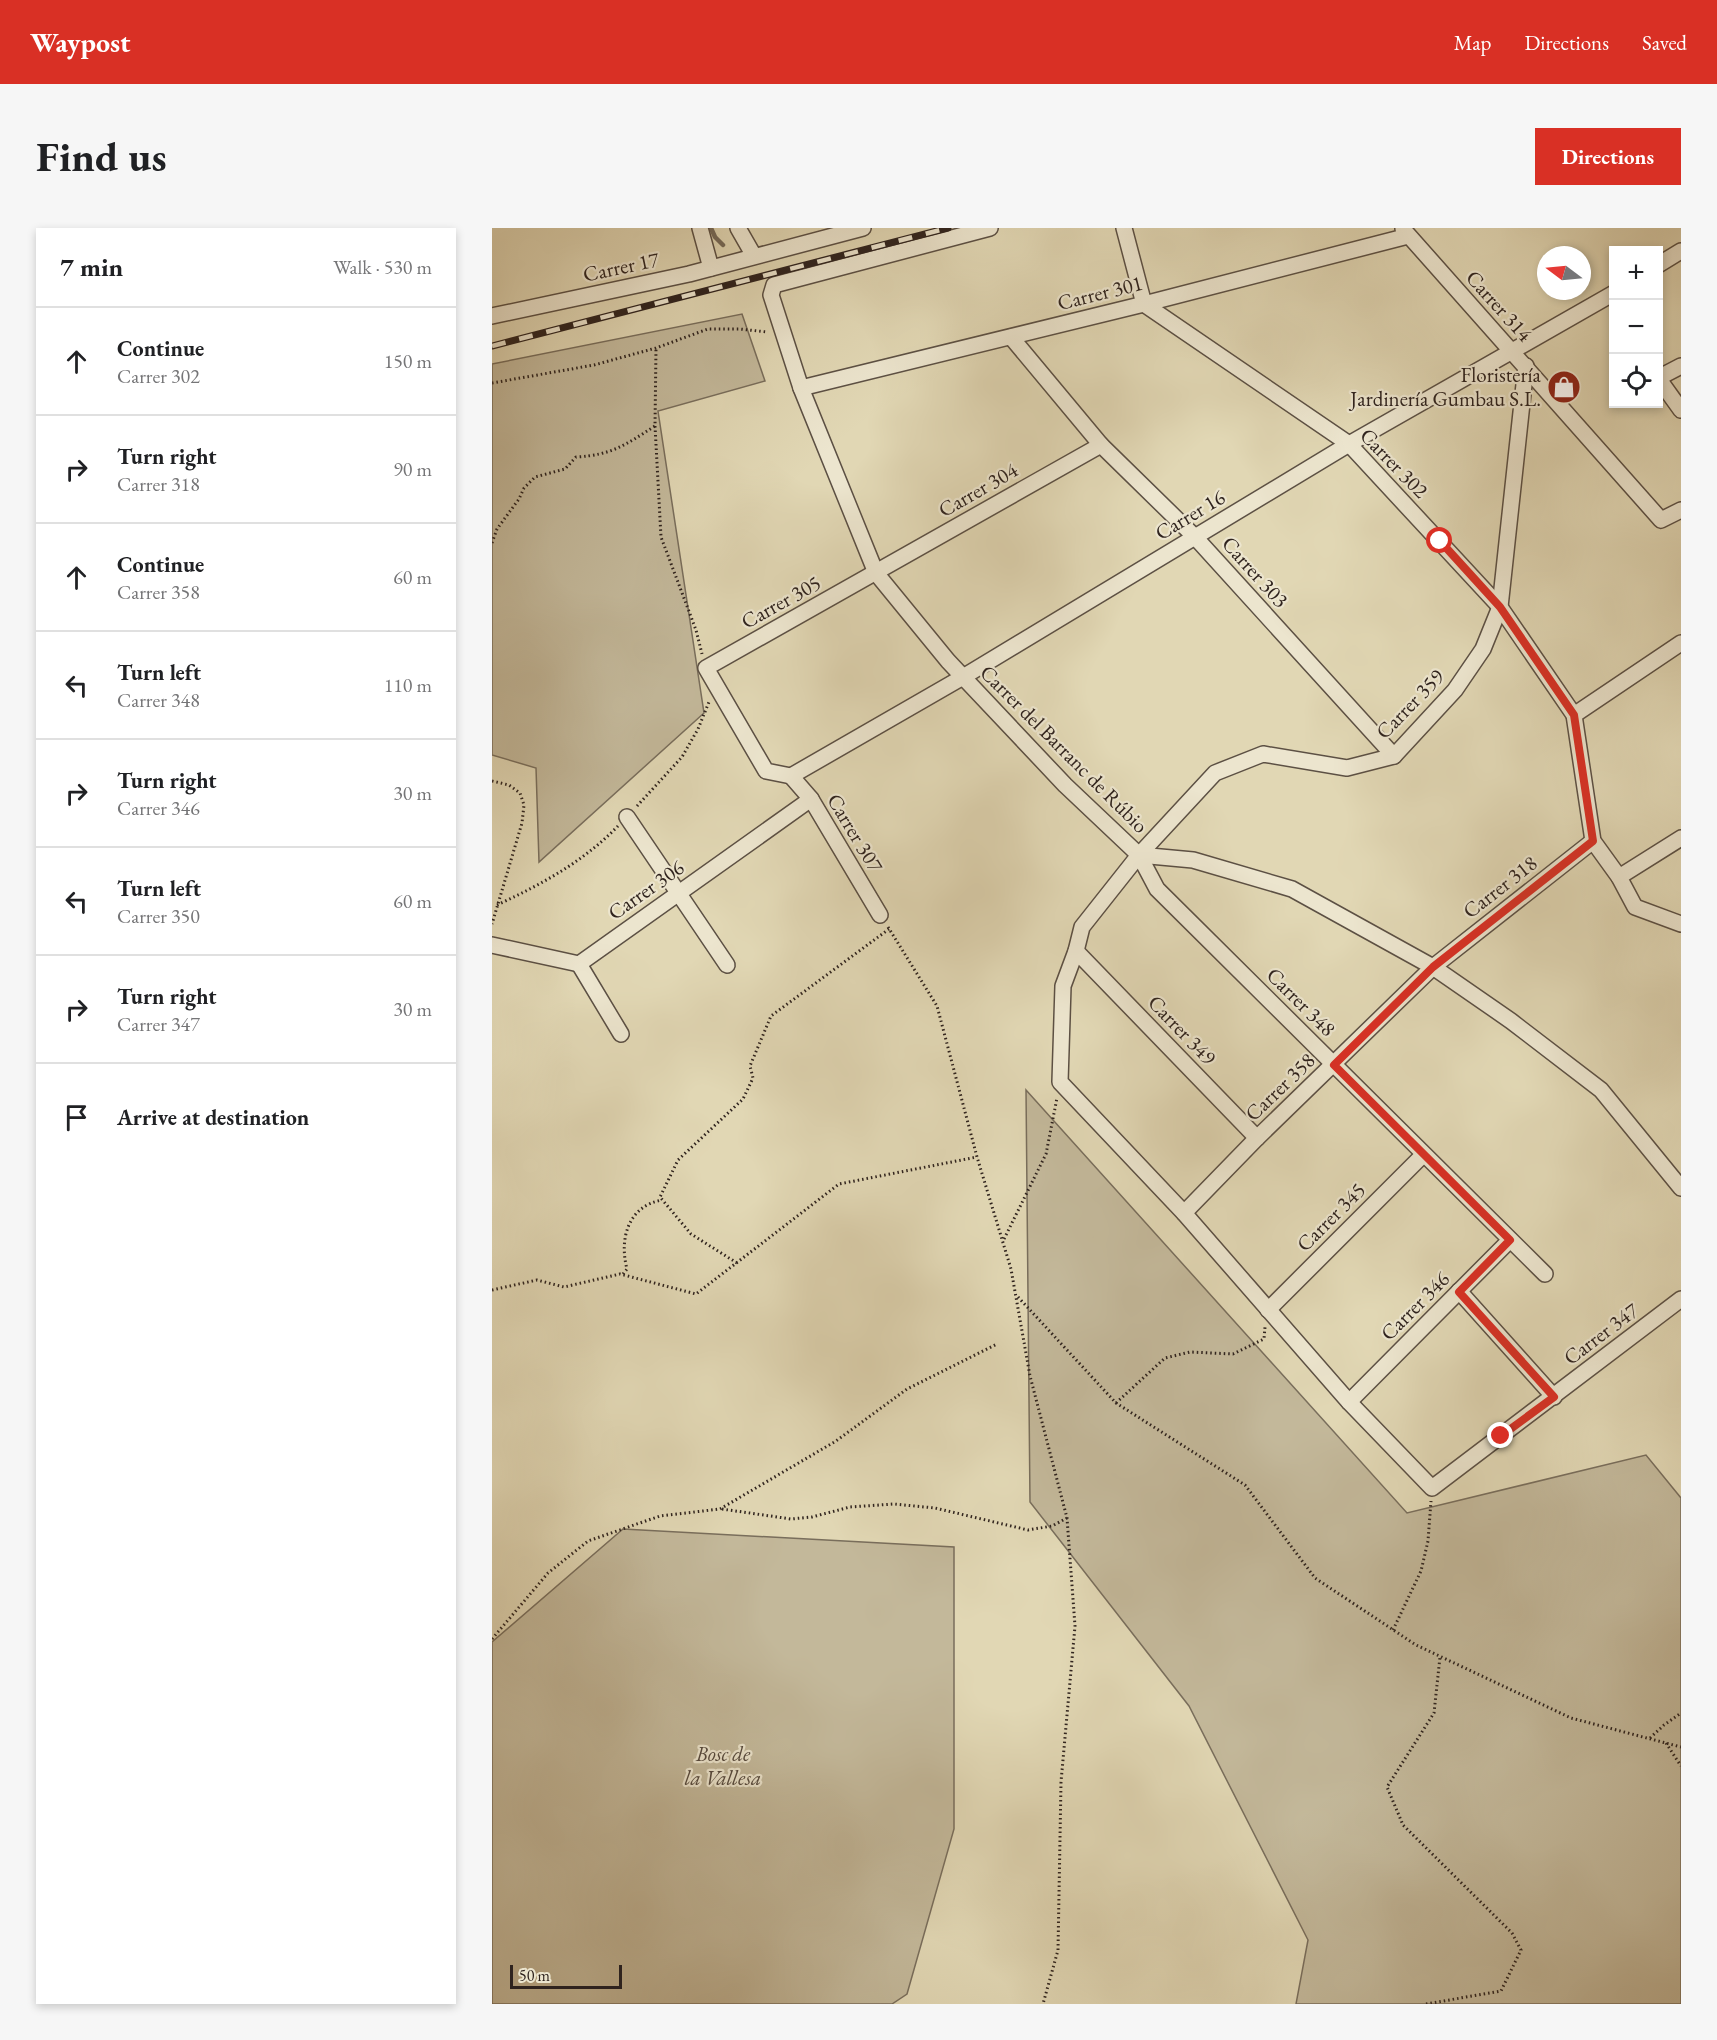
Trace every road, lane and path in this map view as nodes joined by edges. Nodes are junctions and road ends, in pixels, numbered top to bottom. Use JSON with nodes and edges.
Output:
{"nodes":[{"id":1,"x":700,"y":228,"type":"edge"},
{"id":2,"x":738,"y":228,"type":"edge"},
{"id":3,"x":861,"y":228,"type":"edge"},
{"id":4,"x":990,"y":228,"type":"edge"},
{"id":5,"x":1124,"y":228,"type":"edge"},
{"id":6,"x":1405,"y":232,"type":"edge"},
{"id":7,"x":1681,"y":251,"type":"edge"},
{"id":8,"x":754,"y":256,"type":"junction"},
{"id":9,"x":1663,"y":262,"type":"edge"},
{"id":10,"x":711,"y":268,"type":"junction"},
{"id":11,"x":1610,"y":300,"type":"edge"},
{"id":12,"x":1144,"y":304,"type":"junction"},
{"id":13,"x":492,"y":316,"type":"edge"},
{"id":14,"x":784,"y":334,"type":"junction"},
{"id":15,"x":1011,"y":337,"type":"junction"},
{"id":16,"x":656,"y":348,"type":"junction"},
{"id":17,"x":1512,"y":350,"type":"junction"},
{"id":18,"x":1526,"y":366,"type":"junction"},
{"id":19,"x":1681,"y":366,"type":"edge"},
{"id":20,"x":1663,"y":376,"type":"edge"},
{"id":21,"x":492,"y":383,"type":"edge"},
{"id":22,"x":1663,"y":384,"type":"edge"},
{"id":23,"x":801,"y":388,"type":"junction"},
{"id":24,"x":1681,"y":410,"type":"edge"},
{"id":25,"x":655,"y":426,"type":"junction"},
{"id":26,"x":1349,"y":444,"type":"junction"},
{"id":27,"x":1101,"y":445,"type":"junction"},
{"id":28,"x":1681,"y":510,"type":"edge"},
{"id":29,"x":1195,"y":537,"type":"junction"},
{"id":30,"x":492,"y":543,"type":"edge"},
{"id":31,"x":876,"y":573,"type":"junction"},
{"id":32,"x":1500,"y":607,"type":"junction"},
{"id":33,"x":1681,"y":643,"type":"edge"},
{"id":34,"x":706,"y":668,"type":"junction"},
{"id":35,"x":963,"y":676,"type":"junction"},
{"id":36,"x":710,"y":698,"type":"dead end"},
{"id":37,"x":1574,"y":715,"type":"junction"},
{"id":38,"x":1394,"y":756,"type":"junction"},
{"id":39,"x":791,"y":776,"type":"junction"},
{"id":40,"x":492,"y":781,"type":"edge"},
{"id":41,"x":811,"y":799,"type":"junction"},
{"id":42,"x":627,"y":817,"type":"junction"},
{"id":43,"x":1681,"y":838,"type":"edge"},
{"id":44,"x":1593,"y":841,"type":"junction"},
{"id":45,"x":1139,"y":855,"type":"junction"},
{"id":46,"x":1619,"y":877,"type":"junction"},
{"id":47,"x":678,"y":893,"type":"junction"},
{"id":48,"x":497,"y":905,"type":"junction"},
{"id":49,"x":880,"y":915,"type":"joint"},
{"id":50,"x":492,"y":924,"type":"edge"},
{"id":51,"x":1681,"y":924,"type":"edge"},
{"id":52,"x":889,"y":929,"type":"junction"},
{"id":53,"x":492,"y":945,"type":"edge"},
{"id":54,"x":1076,"y":951,"type":"junction"},
{"id":55,"x":579,"y":964,"type":"junction"},
{"id":56,"x":727,"y":965,"type":"dead end"},
{"id":57,"x":1433,"y":967,"type":"junction"},
{"id":58,"x":621,"y":1034,"type":"dead end"},
{"id":59,"x":1334,"y":1065,"type":"junction"},
{"id":60,"x":1060,"y":1082,"type":"junction"},
{"id":61,"x":1257,"y":1138,"type":"junction"},
{"id":62,"x":1423,"y":1155,"type":"junction"},
{"id":63,"x":978,"y":1157,"type":"junction"},
{"id":64,"x":1681,"y":1188,"type":"edge"},
{"id":65,"x":662,"y":1200,"type":"junction"},
{"id":66,"x":1184,"y":1213,"type":"junction"},
{"id":67,"x":1510,"y":1240,"type":"junction"},
{"id":68,"x":1003,"y":1241,"type":"junction"},
{"id":69,"x":737,"y":1263,"type":"junction"},
{"id":70,"x":623,"y":1274,"type":"junction"},
{"id":71,"x":1545,"y":1274,"type":"dead end"},
{"id":72,"x":492,"y":1290,"type":"edge"},
{"id":73,"x":1459,"y":1292,"type":"junction"},
{"id":74,"x":1017,"y":1296,"type":"junction"},
{"id":75,"x":1681,"y":1299,"type":"edge"},
{"id":76,"x":1268,"y":1310,"type":"junction"},
{"id":77,"x":997,"y":1344,"type":"dead end"},
{"id":78,"x":1554,"y":1397,"type":"junction"},
{"id":79,"x":1349,"y":1402,"type":"junction"},
{"id":80,"x":1116,"y":1403,"type":"junction"},
{"id":81,"x":1432,"y":1488,"type":"junction"},
{"id":82,"x":720,"y":1509,"type":"junction"},
{"id":83,"x":1067,"y":1518,"type":"junction"},
{"id":84,"x":1393,"y":1630,"type":"junction"},
{"id":85,"x":492,"y":1639,"type":"edge"},
{"id":86,"x":1440,"y":1657,"type":"junction"},
{"id":87,"x":1681,"y":1713,"type":"edge"},
{"id":88,"x":1650,"y":1738,"type":"junction"},
{"id":89,"x":1666,"y":1743,"type":"junction"},
{"id":90,"x":1681,"y":1747,"type":"edge"},
{"id":91,"x":1681,"y":1766,"type":"edge"},
{"id":92,"x":1043,"y":2004,"type":"edge"},
{"id":93,"x":1426,"y":2004,"type":"edge"}],
"edges":[{"from":1,"to":10,"type":"street"},
{"from":2,"to":8,"type":"street"},
{"from":3,"to":8,"type":"street","name":"Carrer 17"},
{"from":4,"to":14,"type":"street","name":"Carrer del Barranc de Rúbio"},
{"from":5,"to":12,"type":"street"},
{"from":6,"to":12,"type":"street","name":"Carrer 301"},
{"from":6,"to":17,"type":"street","name":"Carrer 314"},
{"from":7,"to":9,"type":"street"},
{"from":8,"to":10,"type":"street","name":"Carrer 17"},
{"from":10,"to":13,"type":"street","name":"Carrer 17"},
{"from":11,"to":17,"type":"street","name":"Carrer 16"},
{"from":12,"to":15,"type":"street","name":"Carrer 301"},
{"from":12,"to":26,"type":"street","name":"Carrer 302"},
{"from":14,"to":16,"type":"path"},
{"from":14,"to":23,"type":"street","name":"Carrer del Barranc de Rúbio"},
{"from":15,"to":23,"type":"street","name":"Carrer 301"},
{"from":15,"to":27,"type":"street","name":"Carrer 303"},
{"from":16,"to":21,"type":"path"},
{"from":16,"to":25,"type":"path"},
{"from":17,"to":18,"type":"street","name":"Carrer 314"},
{"from":17,"to":26,"type":"street","name":"Carrer 16"},
{"from":18,"to":28,"type":"street","name":"Carrer 314"},
{"from":18,"to":32,"type":"street","name":"Carrer 359"},
{"from":19,"to":20,"type":"street"},
{"from":22,"to":24,"type":"street"},
{"from":23,"to":31,"type":"street","name":"Carrer del Barranc de Rúbio"},
{"from":25,"to":30,"type":"path"},
{"from":25,"to":34,"type":"path"},
{"from":26,"to":29,"type":"street","name":"Carrer 16"},
{"from":26,"to":32,"type":"street","name":"Carrer 302"},
{"from":27,"to":29,"type":"street","name":"Carrer 303"},
{"from":27,"to":31,"type":"street","name":"Carrer 304"},
{"from":29,"to":35,"type":"street","name":"Carrer 16"},
{"from":29,"to":38,"type":"street","name":"Carrer 303"},
{"from":31,"to":34,"type":"street","name":"Carrer 305"},
{"from":31,"to":35,"type":"street","name":"Carrer del Barranc de Rúbio"},
{"from":32,"to":37,"type":"street","name":"Carrer 302"},
{"from":32,"to":38,"type":"street","name":"Carrer 359"},
{"from":33,"to":37,"type":"street"},
{"from":34,"to":39,"type":"street"},
{"from":35,"to":39,"type":"street","name":"Carrer 16"},
{"from":35,"to":45,"type":"street","name":"Carrer del Barranc de Rúbio"},
{"from":36,"to":42,"type":"path"},
{"from":37,"to":44,"type":"street","name":"Carrer 302"},
{"from":38,"to":45,"type":"street","name":"Carrer 359"},
{"from":39,"to":41,"type":"street","name":"Carrer 307"},
{"from":40,"to":48,"type":"path"},
{"from":41,"to":47,"type":"street","name":"Carrer 306"},
{"from":41,"to":49,"type":"street","name":"Carrer 307"},
{"from":42,"to":47,"type":"street"},
{"from":42,"to":48,"type":"path"},
{"from":43,"to":46,"type":"street"},
{"from":44,"to":46,"type":"street","name":"Carrer 302"},
{"from":44,"to":57,"type":"street","name":"Carrer 318"},
{"from":45,"to":54,"type":"street","name":"Carrer 359"},
{"from":45,"to":57,"type":"street","name":"Carrer del Barranc de Rúbio"},
{"from":45,"to":59,"type":"street","name":"Carrer 348"},
{"from":46,"to":51,"type":"street","name":"Carrer 302"},
{"from":47,"to":55,"type":"street","name":"Carrer 306"},
{"from":47,"to":56,"type":"street"},
{"from":48,"to":50,"type":"path"},
{"from":49,"to":52,"type":"path"},
{"from":52,"to":63,"type":"path"},
{"from":52,"to":65,"type":"path"},
{"from":53,"to":55,"type":"street"},
{"from":54,"to":60,"type":"street","name":"Carrer 359"},
{"from":54,"to":61,"type":"street","name":"Carrer 349"},
{"from":55,"to":58,"type":"street"},
{"from":57,"to":59,"type":"street","name":"Carrer 358"},
{"from":57,"to":64,"type":"street","name":"Carrer del Barranc de Rúbio"},
{"from":59,"to":61,"type":"street","name":"Carrer 358"},
{"from":59,"to":62,"type":"street","name":"Carrer 348"},
{"from":60,"to":66,"type":"street"},
{"from":60,"to":68,"type":"path"},
{"from":61,"to":66,"type":"street","name":"Carrer 358"},
{"from":62,"to":67,"type":"street","name":"Carrer 348"},
{"from":62,"to":76,"type":"street","name":"Carrer 345"},
{"from":63,"to":68,"type":"path"},
{"from":63,"to":69,"type":"path"},
{"from":65,"to":69,"type":"path"},
{"from":65,"to":70,"type":"path"},
{"from":66,"to":76,"type":"street"},
{"from":67,"to":71,"type":"street","name":"Carrer 348"},
{"from":67,"to":73,"type":"street","name":"Carrer 346"},
{"from":68,"to":74,"type":"path"},
{"from":69,"to":70,"type":"path"},
{"from":70,"to":72,"type":"path"},
{"from":73,"to":78,"type":"street"},
{"from":73,"to":79,"type":"street","name":"Carrer 346"},
{"from":74,"to":80,"type":"path"},
{"from":74,"to":83,"type":"path"},
{"from":75,"to":78,"type":"street","name":"Carrer 347"},
{"from":76,"to":79,"type":"street"},
{"from":76,"to":80,"type":"path"},
{"from":77,"to":82,"type":"path"},
{"from":78,"to":81,"type":"street","name":"Carrer 347"},
{"from":79,"to":81,"type":"street"},
{"from":80,"to":84,"type":"path"},
{"from":81,"to":84,"type":"path"},
{"from":82,"to":83,"type":"path"},
{"from":82,"to":85,"type":"path"},
{"from":83,"to":92,"type":"path"},
{"from":84,"to":86,"type":"path"},
{"from":86,"to":88,"type":"path"},
{"from":86,"to":93,"type":"path"},
{"from":87,"to":88,"type":"path"},
{"from":88,"to":89,"type":"path"},
{"from":89,"to":90,"type":"path"},
{"from":89,"to":91,"type":"path"}]}
